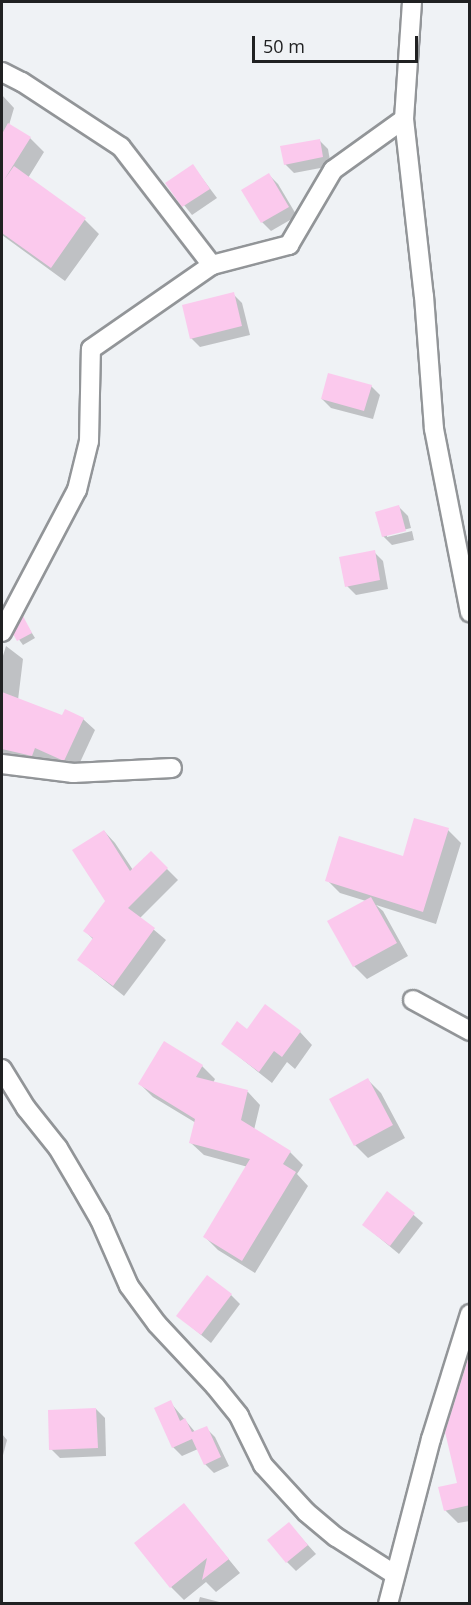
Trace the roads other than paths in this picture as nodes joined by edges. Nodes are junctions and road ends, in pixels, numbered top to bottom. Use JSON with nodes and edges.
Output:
{"nodes":[{"id":1,"x":412,"y":2,"type":"edge"},
{"id":2,"x":2,"y":72,"type":"edge"},
{"id":3,"x":404,"y":119,"type":"junction"},
{"id":4,"x":212,"y":265,"type":"junction"},
{"id":5,"x":466,"y":571,"type":"edge"},
{"id":6,"x":470,"y":612,"type":"edge"},
{"id":7,"x":2,"y":632,"type":"edge"},
{"id":8,"x":2,"y":764,"type":"edge"},
{"id":9,"x":172,"y":768,"type":"dead end"},
{"id":10,"x":413,"y":1000,"type":"dead end"},
{"id":11,"x":470,"y":1031,"type":"edge"},
{"id":12,"x":2,"y":1069,"type":"edge"},
{"id":13,"x":470,"y":1314,"type":"edge"},
{"id":14,"x":394,"y":1574,"type":"junction"},
{"id":15,"x":388,"y":1604,"type":"edge"}],
"edges":[{"from":1,"to":3,"type":"street"},
{"from":2,"to":4,"type":"street"},
{"from":3,"to":4,"type":"street"},
{"from":3,"to":5,"type":"street"},
{"from":4,"to":7,"type":"street"},
{"from":5,"to":6,"type":"street"},
{"from":8,"to":9,"type":"street"},
{"from":10,"to":11,"type":"street"},
{"from":12,"to":14,"type":"street"},
{"from":13,"to":14,"type":"street"},
{"from":14,"to":15,"type":"street"}]}
